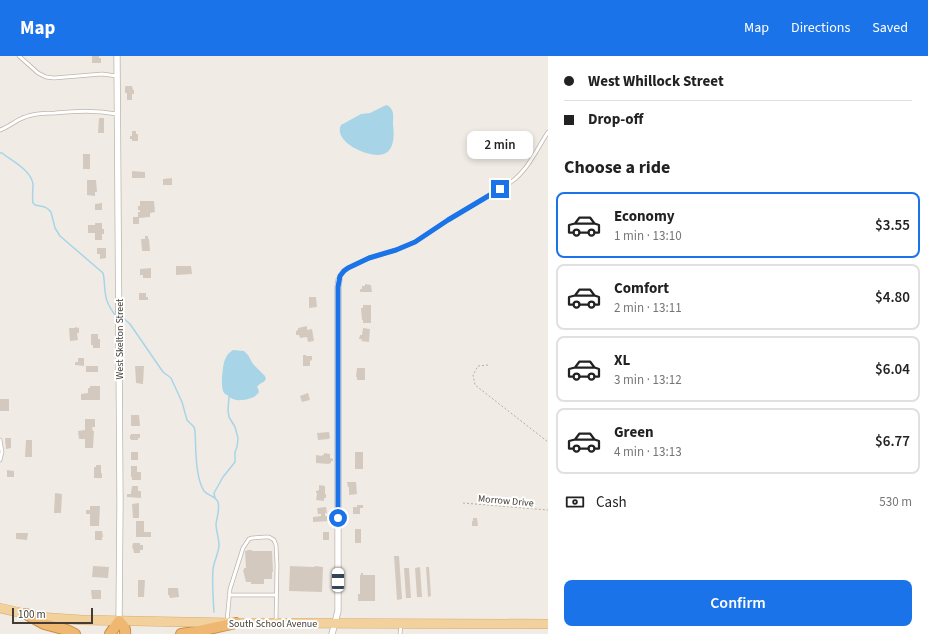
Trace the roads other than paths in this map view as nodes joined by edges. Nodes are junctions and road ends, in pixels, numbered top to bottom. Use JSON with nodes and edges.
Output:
{"nodes":[{"id":1,"x":19,"y":56,"type":"edge"},
{"id":2,"x":117,"y":56,"type":"edge"},
{"id":3,"x":117,"y":76,"type":"junction"},
{"id":4,"x":117,"y":114,"type":"junction"},
{"id":5,"x":0,"y":130,"type":"edge"},
{"id":6,"x":548,"y":132,"type":"edge"},
{"id":7,"x":339,"y":280,"type":"joint"},
{"id":8,"x":0,"y":440,"type":"edge"},
{"id":9,"x":0,"y":460,"type":"edge"},
{"id":10,"x":229,"y":595,"type":"junction"},
{"id":11,"x":276,"y":595,"type":"junction"},
{"id":12,"x":0,"y":608,"type":"edge"},
{"id":13,"x":26,"y":614,"type":"junction"},
{"id":14,"x":119,"y":621,"type":"junction"},
{"id":15,"x":232,"y":623,"type":"junction"},
{"id":16,"x":276,"y":623,"type":"junction"},
{"id":17,"x":336,"y":623,"type":"junction"},
{"id":18,"x":401,"y":623,"type":"junction"},
{"id":19,"x":548,"y":624,"type":"edge"},
{"id":20,"x":74,"y":634,"type":"edge"},
{"id":21,"x":110,"y":634,"type":"edge"},
{"id":22,"x":125,"y":634,"type":"edge"},
{"id":23,"x":181,"y":634,"type":"edge"},
{"id":24,"x":332,"y":634,"type":"edge"},
{"id":25,"x":400,"y":634,"type":"edge"}],
"edges":[{"from":1,"to":3,"type":"lane"},
{"from":2,"to":3,"type":"street","name":"West Skelton Street"},
{"from":3,"to":4,"type":"street","name":"West Skelton Street"},
{"from":4,"to":5,"type":"lane"},
{"from":4,"to":14,"type":"street","name":"West Skelton Street"},
{"from":6,"to":7,"type":"lane"},
{"from":7,"to":17,"type":"street"},
{"from":8,"to":9,"type":"lane"},
{"from":10,"to":11,"type":"lane"},
{"from":10,"to":11,"type":"lane"},
{"from":10,"to":15,"type":"lane"},
{"from":11,"to":16,"type":"lane"},
{"from":12,"to":13,"type":"main road","name":"South School Avenue"},
{"from":13,"to":14,"type":"main road","name":"South School Avenue"},
{"from":13,"to":20,"type":"highway"},
{"from":14,"to":15,"type":"main road","name":"South School Avenue"},
{"from":14,"to":21,"type":"highway"},
{"from":14,"to":22,"type":"highway"},
{"from":15,"to":16,"type":"main road","name":"South School Avenue"},
{"from":15,"to":23,"type":"highway"},
{"from":16,"to":17,"type":"main road","name":"South School Avenue"},
{"from":17,"to":18,"type":"main road","name":"South School Avenue"},
{"from":17,"to":24,"type":"street"},
{"from":18,"to":19,"type":"main road","name":"South School Avenue"},
{"from":18,"to":25,"type":"lane"}]}
